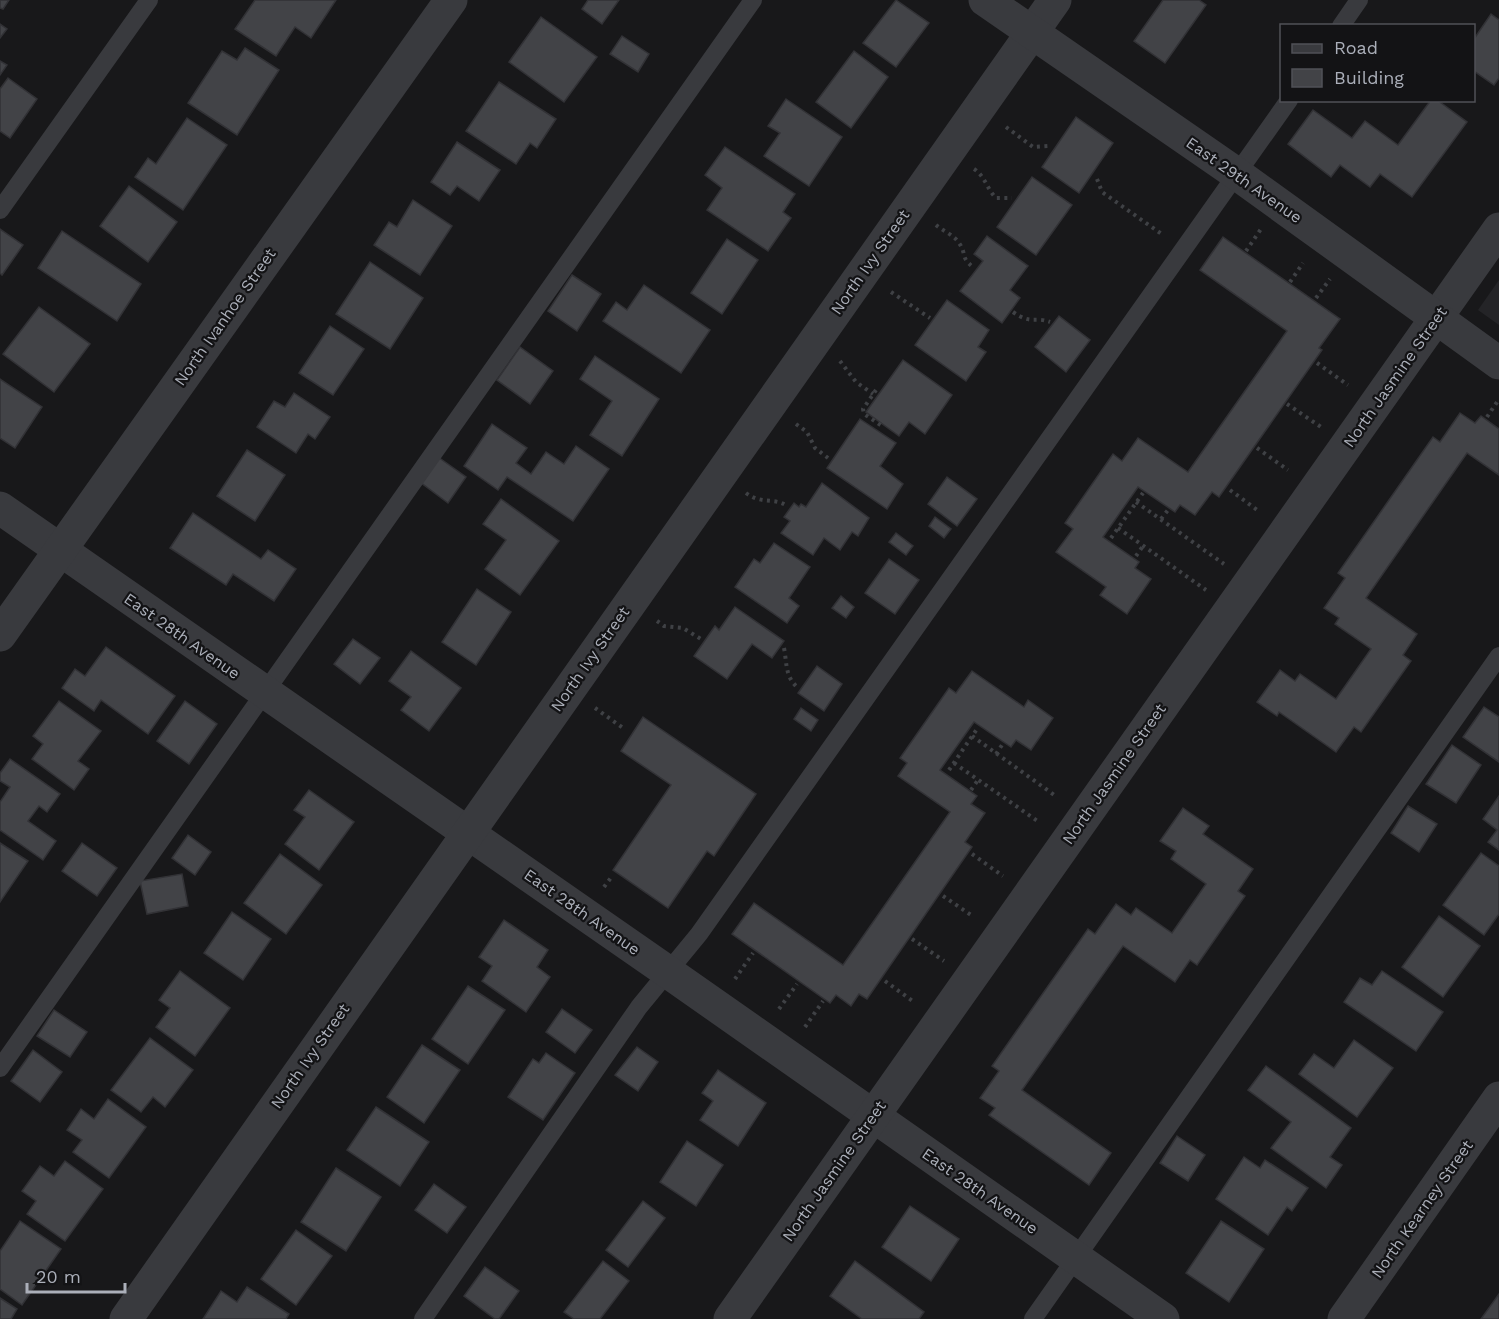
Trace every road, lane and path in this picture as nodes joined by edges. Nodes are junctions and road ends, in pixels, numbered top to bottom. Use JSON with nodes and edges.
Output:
{"nodes":[{"id":1,"x":149,"y":0,"type":"edge"},
{"id":2,"x":451,"y":0,"type":"edge"},
{"id":3,"x":753,"y":0,"type":"edge"},
{"id":4,"x":985,"y":0,"type":"edge"},
{"id":5,"x":1055,"y":0,"type":"edge"},
{"id":6,"x":1359,"y":0,"type":"edge"},
{"id":7,"x":1342,"y":24,"type":"edge"},
{"id":8,"x":1032,"y":33,"type":"junction"},
{"id":9,"x":1287,"y":102,"type":"edge"},
{"id":10,"x":1005,"y":127,"type":"dead end"},
{"id":11,"x":1049,"y":146,"type":"dead end"},
{"id":12,"x":966,"y":164,"type":"dead end"},
{"id":13,"x":1237,"y":174,"type":"junction"},
{"id":14,"x":1097,"y":179,"type":"dead end"},
{"id":15,"x":1012,"y":198,"type":"dead end"},
{"id":16,"x":0,"y":210,"type":"edge"},
{"id":17,"x":933,"y":220,"type":"dead end"},
{"id":18,"x":1266,"y":222,"type":"dead end"},
{"id":19,"x":1499,"y":229,"type":"edge"},
{"id":20,"x":1184,"y":249,"type":"junction"},
{"id":21,"x":1246,"y":251,"type":"dead end"},
{"id":22,"x":1304,"y":262,"type":"dead end"},
{"id":23,"x":973,"y":267,"type":"dead end"},
{"id":24,"x":1336,"y":270,"type":"dead end"},
{"id":25,"x":1290,"y":282,"type":"dead end"},
{"id":26,"x":887,"y":289,"type":"dead end"},
{"id":27,"x":1316,"y":298,"type":"dead end"},
{"id":28,"x":1013,"y":312,"type":"dead end"},
{"id":29,"x":930,"y":318,"type":"dead end"},
{"id":30,"x":1436,"y":319,"type":"junction"},
{"id":31,"x":1050,"y":322,"type":"dead end"},
{"id":32,"x":834,"y":357,"type":"dead end"},
{"id":33,"x":1317,"y":363,"type":"dead end"},
{"id":34,"x":1499,"y":363,"type":"edge"},
{"id":35,"x":1352,"y":387,"type":"dead end"},
{"id":36,"x":1499,"y":399,"type":"edge"},
{"id":37,"x":1287,"y":404,"type":"dead end"},
{"id":38,"x":1487,"y":417,"type":"dead end"},
{"id":39,"x":793,"y":422,"type":"dead end"},
{"id":40,"x":882,"y":426,"type":"dead end"},
{"id":41,"x":1323,"y":428,"type":"dead end"},
{"id":42,"x":1257,"y":448,"type":"dead end"},
{"id":43,"x":828,"y":458,"type":"dead end"},
{"id":44,"x":1292,"y":473,"type":"dead end"},
{"id":45,"x":1230,"y":490,"type":"dead end"},
{"id":46,"x":743,"y":491,"type":"dead end"},
{"id":47,"x":1143,"y":493,"type":"dead end"},
{"id":48,"x":1136,"y":502,"type":"junction"},
{"id":49,"x":787,"y":506,"type":"dead end"},
{"id":50,"x":0,"y":508,"type":"edge"},
{"id":51,"x":1168,"y":510,"type":"dead end"},
{"id":52,"x":1263,"y":514,"type":"dead end"},
{"id":53,"x":1161,"y":519,"type":"junction"},
{"id":54,"x":1118,"y":528,"type":"junction"},
{"id":55,"x":1111,"y":538,"type":"dead end"},
{"id":56,"x":1143,"y":546,"type":"junction"},
{"id":57,"x":60,"y":550,"type":"junction"},
{"id":58,"x":1136,"y":556,"type":"dead end"},
{"id":59,"x":1227,"y":566,"type":"dead end"},
{"id":60,"x":1209,"y":592,"type":"dead end"},
{"id":61,"x":655,"y":620,"type":"dead end"},
{"id":62,"x":0,"y":635,"type":"edge"},
{"id":63,"x":701,"y":639,"type":"dead end"},
{"id":64,"x":784,"y":648,"type":"dead end"},
{"id":65,"x":1499,"y":656,"type":"edge"},
{"id":66,"x":797,"y":687,"type":"dead end"},
{"id":67,"x":264,"y":693,"type":"junction"},
{"id":68,"x":586,"y":702,"type":"dead end"},
{"id":69,"x":623,"y":728,"type":"dead end"},
{"id":70,"x":977,"y":729,"type":"dead end"},
{"id":71,"x":972,"y":736,"type":"junction"},
{"id":72,"x":1002,"y":745,"type":"dead end"},
{"id":73,"x":996,"y":754,"type":"junction"},
{"id":74,"x":954,"y":763,"type":"junction"},
{"id":75,"x":949,"y":770,"type":"dead end"},
{"id":76,"x":978,"y":780,"type":"junction"},
{"id":77,"x":971,"y":790,"type":"dead end"},
{"id":78,"x":1062,"y":800,"type":"dead end"},
{"id":79,"x":1043,"y":825,"type":"dead end"},
{"id":80,"x":467,"y":833,"type":"junction"},
{"id":81,"x":972,"y":854,"type":"dead end"},
{"id":82,"x":1006,"y":878,"type":"dead end"},
{"id":83,"x":943,"y":896,"type":"dead end"},
{"id":84,"x":977,"y":919,"type":"dead end"},
{"id":85,"x":912,"y":939,"type":"dead end"},
{"id":86,"x":753,"y":953,"type":"dead end"},
{"id":87,"x":946,"y":962,"type":"dead end"},
{"id":88,"x":668,"y":972,"type":"junction"},
{"id":89,"x":885,"y":981,"type":"dead end"},
{"id":90,"x":797,"y":984,"type":"dead end"},
{"id":91,"x":730,"y":987,"type":"dead end"},
{"id":92,"x":823,"y":1001,"type":"dead end"},
{"id":93,"x":918,"y":1004,"type":"dead end"},
{"id":94,"x":774,"y":1017,"type":"dead end"},
{"id":95,"x":799,"y":1035,"type":"dead end"},
{"id":96,"x":0,"y":1068,"type":"edge"},
{"id":97,"x":1499,"y":1098,"type":"edge"},
{"id":98,"x":872,"y":1117,"type":"junction"},
{"id":99,"x":1076,"y":1258,"type":"junction"},
{"id":100,"x":126,"y":1319,"type":"edge"},
{"id":101,"x":423,"y":1319,"type":"edge"},
{"id":102,"x":730,"y":1319,"type":"edge"},
{"id":103,"x":1033,"y":1319,"type":"edge"},
{"id":104,"x":1162,"y":1319,"type":"edge"},
{"id":105,"x":1344,"y":1319,"type":"edge"}],
"edges":[{"from":1,"to":16,"type":"lane"},
{"from":2,"to":57,"type":"street","name":"North Ivanhoe Street"},
{"from":3,"to":67,"type":"lane"},
{"from":4,"to":8,"type":"street","name":"East 29th Avenue"},
{"from":5,"to":8,"type":"street","name":"North Ivy Street"},
{"from":6,"to":7,"type":"lane"},
{"from":8,"to":13,"type":"street","name":"East 29th Avenue"},
{"from":8,"to":80,"type":"street","name":"North Ivy Street"},
{"from":9,"to":13,"type":"lane"},
{"from":10,"to":11,"type":"path"},
{"from":12,"to":15,"type":"path"},
{"from":13,"to":20,"type":"lane"},
{"from":13,"to":30,"type":"street","name":"East 29th Avenue"},
{"from":14,"to":20,"type":"path"},
{"from":17,"to":23,"type":"path"},
{"from":18,"to":21,"type":"path"},
{"from":19,"to":30,"type":"street","name":"North Jasmine Street"},
{"from":20,"to":88,"type":"lane"},
{"from":22,"to":25,"type":"path"},
{"from":24,"to":27,"type":"path"},
{"from":26,"to":29,"type":"path"},
{"from":28,"to":31,"type":"path"},
{"from":30,"to":34,"type":"street","name":"East 29th Avenue"},
{"from":30,"to":98,"type":"street","name":"North Jasmine Street"},
{"from":32,"to":40,"type":"path"},
{"from":33,"to":35,"type":"path"},
{"from":36,"to":38,"type":"path"},
{"from":37,"to":41,"type":"path"},
{"from":39,"to":43,"type":"path"},
{"from":42,"to":44,"type":"path"},
{"from":45,"to":52,"type":"path"},
{"from":46,"to":49,"type":"path"},
{"from":47,"to":48,"type":"path"},
{"from":48,"to":53,"type":"path"},
{"from":48,"to":54,"type":"path"},
{"from":50,"to":57,"type":"street","name":"East 28th Avenue"},
{"from":51,"to":53,"type":"path"},
{"from":53,"to":59,"type":"path"},
{"from":54,"to":55,"type":"path"},
{"from":54,"to":56,"type":"path"},
{"from":56,"to":58,"type":"path"},
{"from":56,"to":60,"type":"path"},
{"from":57,"to":62,"type":"street","name":"North Ivanhoe Street"},
{"from":57,"to":67,"type":"street","name":"East 28th Avenue"},
{"from":61,"to":63,"type":"path"},
{"from":64,"to":66,"type":"path"},
{"from":65,"to":99,"type":"lane"},
{"from":67,"to":80,"type":"street","name":"East 28th Avenue"},
{"from":67,"to":96,"type":"lane"},
{"from":68,"to":69,"type":"path"},
{"from":70,"to":71,"type":"path"},
{"from":71,"to":73,"type":"path"},
{"from":71,"to":74,"type":"path"},
{"from":72,"to":73,"type":"path"},
{"from":73,"to":78,"type":"path"},
{"from":74,"to":75,"type":"path"},
{"from":74,"to":76,"type":"path"},
{"from":76,"to":77,"type":"path"},
{"from":76,"to":79,"type":"path"},
{"from":80,"to":88,"type":"street","name":"East 28th Avenue"},
{"from":80,"to":100,"type":"street","name":"North Ivy Street"},
{"from":81,"to":82,"type":"path"},
{"from":83,"to":84,"type":"path"},
{"from":85,"to":87,"type":"path"},
{"from":86,"to":91,"type":"path"},
{"from":88,"to":98,"type":"street","name":"East 28th Avenue"},
{"from":88,"to":101,"type":"lane"},
{"from":89,"to":93,"type":"path"},
{"from":90,"to":94,"type":"path"},
{"from":92,"to":95,"type":"path"},
{"from":97,"to":105,"type":"street","name":"North Kearney Street"},
{"from":98,"to":99,"type":"street","name":"East 28th Avenue"},
{"from":98,"to":102,"type":"street","name":"North Jasmine Street"},
{"from":99,"to":103,"type":"lane"},
{"from":99,"to":104,"type":"street","name":"East 28th Avenue"}]}
